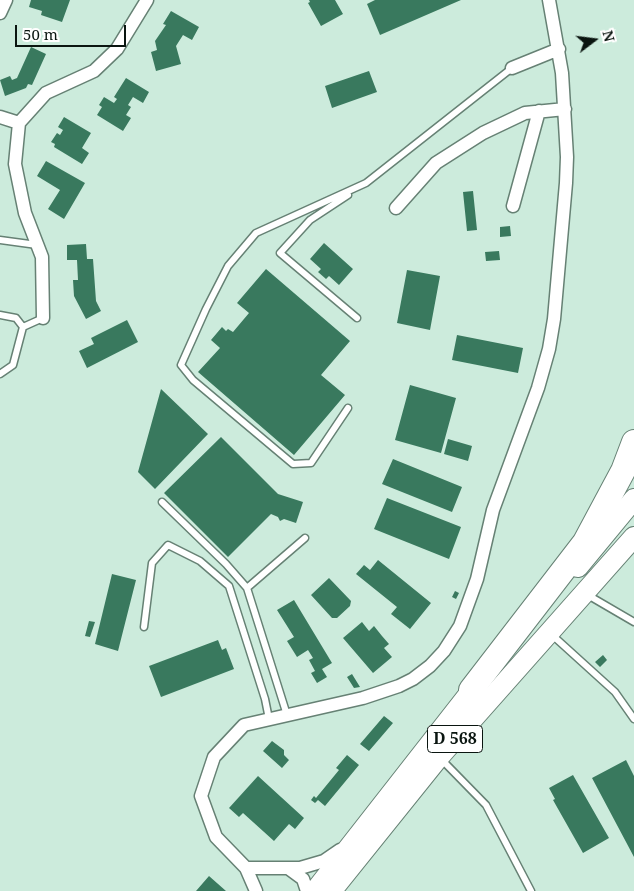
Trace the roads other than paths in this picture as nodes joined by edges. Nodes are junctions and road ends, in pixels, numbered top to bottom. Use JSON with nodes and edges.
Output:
{"nodes":[{"id":1,"x":6,"y":0,"type":"edge"},
{"id":2,"x":148,"y":0,"type":"edge"},
{"id":3,"x":549,"y":0,"type":"edge"},
{"id":4,"x":0,"y":13,"type":"edge"},
{"id":5,"x":558,"y":49,"type":"junction"},
{"id":6,"x":512,"y":68,"type":"joint"},
{"id":7,"x":565,"y":108,"type":"junction"},
{"id":8,"x":539,"y":111,"type":"junction"},
{"id":9,"x":0,"y":117,"type":"edge"},
{"id":10,"x":19,"y":123,"type":"junction"},
{"id":11,"x":366,"y":183,"type":"junction"},
{"id":12,"x":513,"y":206,"type":"dead end"},
{"id":13,"x":396,"y":208,"type":"dead end"},
{"id":14,"x":0,"y":240,"type":"edge"},
{"id":15,"x":37,"y":245,"type":"junction"},
{"id":16,"x":0,"y":315,"type":"edge"},
{"id":17,"x":43,"y":318,"type":"joint"},
{"id":18,"x":358,"y":318,"type":"dead end"},
{"id":19,"x":23,"y":327,"type":"junction"},
{"id":20,"x":0,"y":374,"type":"edge"},
{"id":21,"x":348,"y":408,"type":"dead end"},
{"id":22,"x":634,"y":442,"type":"edge"},
{"id":23,"x":634,"y":500,"type":"edge"},
{"id":24,"x":162,"y":502,"type":"dead end"},
{"id":25,"x":634,"y":537,"type":"edge"},
{"id":26,"x":306,"y":538,"type":"dead end"},
{"id":27,"x":247,"y":588,"type":"junction"},
{"id":28,"x":585,"y":594,"type":"junction"},
{"id":29,"x":634,"y":622,"type":"edge"},
{"id":30,"x":144,"y":627,"type":"dead end"},
{"id":31,"x":550,"y":633,"type":"junction"},
{"id":32,"x":471,"y":690,"type":"junction"},
{"id":33,"x":287,"y":715,"type":"junction"},
{"id":34,"x":634,"y":718,"type":"edge"},
{"id":35,"x":269,"y":719,"type":"junction"},
{"id":36,"x":439,"y":757,"type":"junction"},
{"id":37,"x":353,"y":842,"type":"junction"},
{"id":38,"x":246,"y":868,"type":"junction"},
{"id":39,"x":288,"y":868,"type":"junction"},
{"id":40,"x":256,"y":891,"type":"edge"},
{"id":41,"x":307,"y":891,"type":"edge"},
{"id":42,"x":315,"y":891,"type":"edge"},
{"id":43,"x":332,"y":891,"type":"edge"},
{"id":44,"x":531,"y":891,"type":"edge"}],
"edges":[{"from":1,"to":4,"type":"street"},
{"from":2,"to":10,"type":"street"},
{"from":3,"to":5,"type":"street"},
{"from":5,"to":6,"type":"street"},
{"from":5,"to":7,"type":"street"},
{"from":6,"to":11,"type":"lane"},
{"from":7,"to":8,"type":"street"},
{"from":7,"to":33,"type":"street"},
{"from":8,"to":12,"type":"street"},
{"from":8,"to":13,"type":"street"},
{"from":9,"to":10,"type":"street"},
{"from":10,"to":15,"type":"street"},
{"from":11,"to":18,"type":"lane"},
{"from":11,"to":21,"type":"lane"},
{"from":14,"to":15,"type":"lane"},
{"from":15,"to":17,"type":"street"},
{"from":16,"to":19,"type":"lane"},
{"from":17,"to":19,"type":"lane"},
{"from":19,"to":20,"type":"lane"},
{"from":22,"to":32,"type":"highway"},
{"from":23,"to":32,"type":"main road","number":"D 568"},
{"from":24,"to":27,"type":"lane"},
{"from":25,"to":28,"type":"main road","number":"D 568"},
{"from":26,"to":27,"type":"lane"},
{"from":27,"to":33,"type":"lane"},
{"from":28,"to":29,"type":"lane"},
{"from":28,"to":31,"type":"main road","number":"D 568"},
{"from":30,"to":35,"type":"lane"},
{"from":31,"to":34,"type":"lane"},
{"from":31,"to":36,"type":"main road","number":"D 568"},
{"from":32,"to":37,"type":"main road","number":"D 568"},
{"from":33,"to":35,"type":"street"},
{"from":35,"to":38,"type":"street"},
{"from":36,"to":43,"type":"main road","number":"D 568"},
{"from":36,"to":44,"type":"lane"},
{"from":37,"to":39,"type":"street"},
{"from":37,"to":42,"type":"main road","number":"D 568"},
{"from":38,"to":39,"type":"street"},
{"from":38,"to":40,"type":"street"},
{"from":39,"to":41,"type":"street"}]}
